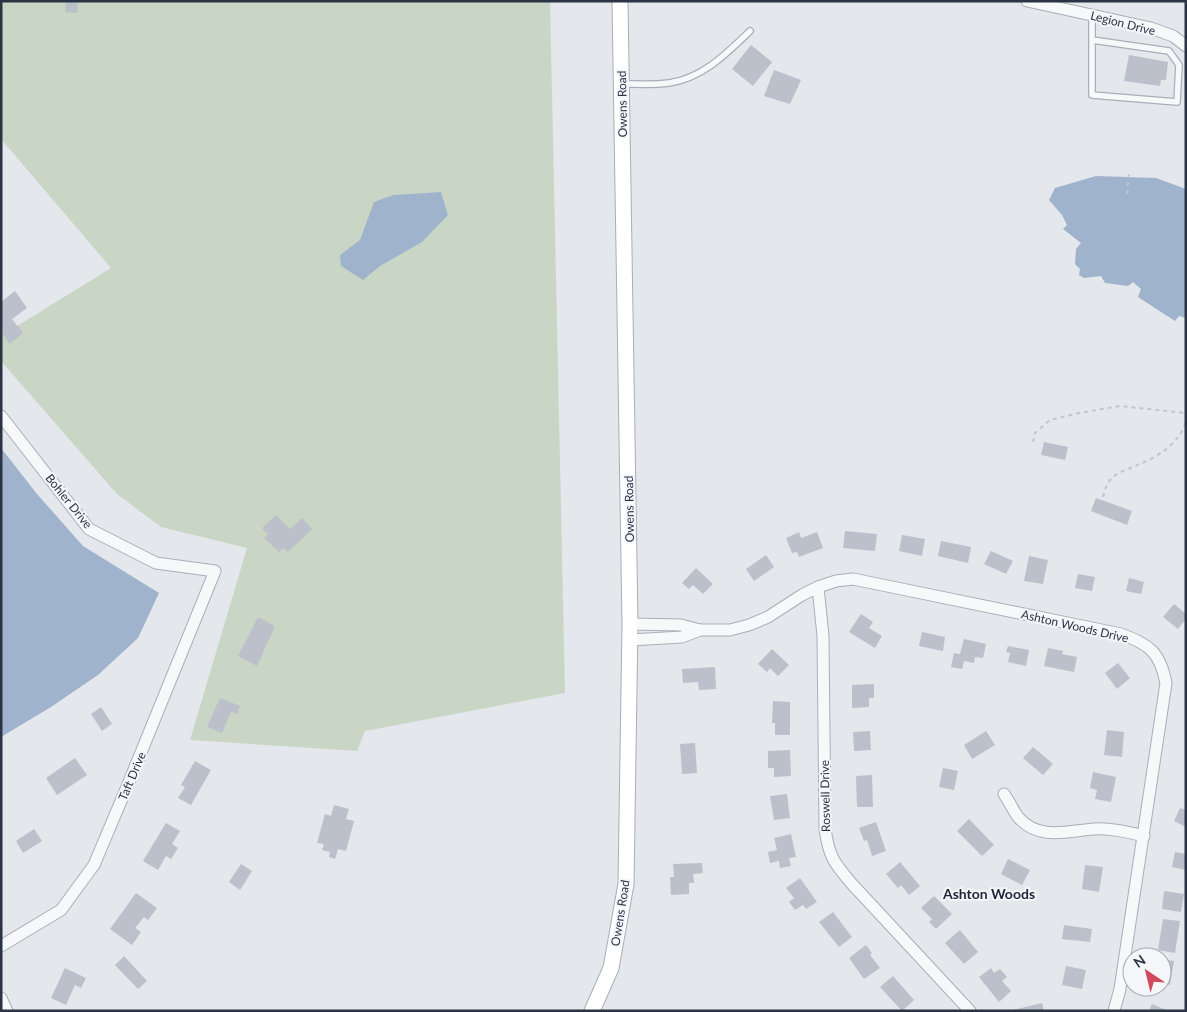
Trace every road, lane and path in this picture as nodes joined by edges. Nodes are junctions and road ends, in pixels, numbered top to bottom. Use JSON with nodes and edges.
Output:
{"nodes":[{"id":1,"x":620,"y":1,"type":"edge"},
{"id":2,"x":1027,"y":1,"type":"edge"},
{"id":3,"x":1092,"y":15,"type":"junction"},
{"id":4,"x":750,"y":31,"type":"dead end"},
{"id":5,"x":1092,"y":40,"type":"junction"},
{"id":6,"x":1186,"y":46,"type":"edge"},
{"id":7,"x":622,"y":84,"type":"junction"},
{"id":8,"x":1128,"y":171,"type":"dead end"},
{"id":9,"x":1127,"y":194,"type":"dead end"},
{"id":10,"x":1186,"y":413,"type":"edge"},
{"id":11,"x":1,"y":416,"type":"edge"},
{"id":12,"x":1186,"y":421,"type":"edge"},
{"id":13,"x":1033,"y":442,"type":"dead end"},
{"id":14,"x":1103,"y":497,"type":"dead end"},
{"id":15,"x":215,"y":571,"type":"joint"},
{"id":16,"x":818,"y":586,"type":"junction"},
{"id":17,"x":630,"y":624,"type":"junction"},
{"id":18,"x":700,"y":630,"type":"junction"},
{"id":19,"x":630,"y":640,"type":"junction"},
{"id":20,"x":1004,"y":794,"type":"dead end"},
{"id":21,"x":1144,"y":836,"type":"junction"},
{"id":22,"x":1,"y":946,"type":"edge"},
{"id":23,"x":1,"y":998,"type":"edge"},
{"id":24,"x":7,"y":1011,"type":"edge"},
{"id":25,"x":592,"y":1011,"type":"edge"},
{"id":26,"x":970,"y":1011,"type":"edge"},
{"id":27,"x":1114,"y":1011,"type":"edge"}],
"edges":[{"from":1,"to":7,"type":"street","name":"Owens Road"},
{"from":2,"to":3,"type":"street","name":"Legion Drive"},
{"from":3,"to":5,"type":"lane"},
{"from":3,"to":6,"type":"street","name":"Legion Drive"},
{"from":4,"to":7,"type":"lane"},
{"from":5,"to":5,"type":"lane"},
{"from":7,"to":17,"type":"street","name":"Owens Road"},
{"from":8,"to":9,"type":"path"},
{"from":10,"to":13,"type":"path"},
{"from":11,"to":15,"type":"street","name":"Bohler Drive"},
{"from":12,"to":14,"type":"path"},
{"from":15,"to":22,"type":"street","name":"Taft Drive"},
{"from":16,"to":18,"type":"street","name":"Ashton Woods Drive"},
{"from":16,"to":21,"type":"street","name":"Ashton Woods Drive"},
{"from":16,"to":26,"type":"street","name":"Roswell Drive"},
{"from":17,"to":18,"type":"street","name":"Ashton Woods Drive"},
{"from":17,"to":19,"type":"street","name":"Owens Road"},
{"from":18,"to":19,"type":"street","name":"Ashton Woods Drive"},
{"from":19,"to":25,"type":"street","name":"Owens Road"},
{"from":20,"to":21,"type":"street"},
{"from":21,"to":27,"type":"street","name":"Ashton Woods Drive"},
{"from":23,"to":24,"type":"street"}]}
